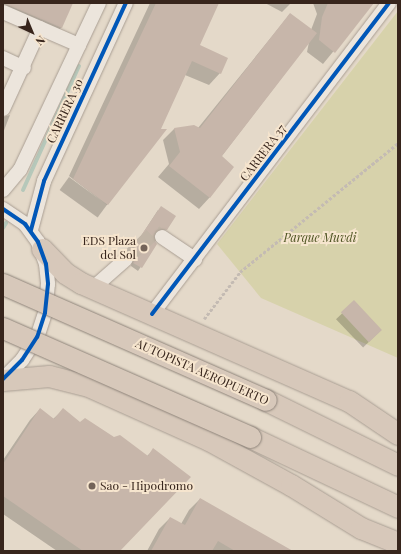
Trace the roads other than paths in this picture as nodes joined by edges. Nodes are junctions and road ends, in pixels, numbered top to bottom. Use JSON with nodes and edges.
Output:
{"nodes":[{"id":1,"x":99,"y":3,"type":"edge"},
{"id":2,"x":126,"y":3,"type":"edge"},
{"id":3,"x":389,"y":3,"type":"edge"},
{"id":4,"x":3,"y":12,"type":"edge"},
{"id":5,"x":40,"y":28,"type":"junction"},
{"id":6,"x":79,"y":45,"type":"junction"},
{"id":7,"x":3,"y":58,"type":"edge"},
{"id":8,"x":24,"y":68,"type":"junction"},
{"id":9,"x":3,"y":109,"type":"edge"},
{"id":10,"x":3,"y":190,"type":"edge"},
{"id":11,"x":3,"y":209,"type":"edge"},
{"id":12,"x":31,"y":230,"type":"junction"},
{"id":13,"x":162,"y":237,"type":"tunnel mouth"},
{"id":14,"x":42,"y":249,"type":"junction"},
{"id":15,"x":126,"y":258,"type":"tunnel mouth"},
{"id":16,"x":195,"y":259,"type":"junction"},
{"id":17,"x":3,"y":284,"type":"edge"},
{"id":18,"x":92,"y":289,"type":"junction"},
{"id":19,"x":152,"y":314,"type":"junction"},
{"id":20,"x":3,"y":328,"type":"edge"},
{"id":21,"x":3,"y":380,"type":"edge"},
{"id":22,"x":398,"y":434,"type":"edge"},
{"id":23,"x":398,"y":465,"type":"edge"},
{"id":24,"x":398,"y":507,"type":"edge"},
{"id":25,"x":398,"y":543,"type":"edge"}],
"edges":[{"from":1,"to":6,"type":"street","name":"CARRERA 30"},
{"from":2,"to":12,"type":"street","name":"CARRERA 30"},
{"from":3,"to":16,"type":"street","name":"CARRERA 37"},
{"from":4,"to":5,"type":"street"},
{"from":5,"to":6,"type":"street"},
{"from":5,"to":8,"type":"street"},
{"from":6,"to":10,"type":"street","name":"CARRERA 30"},
{"from":7,"to":8,"type":"street"},
{"from":8,"to":9,"type":"street"},
{"from":11,"to":12,"type":"street"},
{"from":12,"to":14,"type":"street"},
{"from":13,"to":16,"type":"street"},
{"from":14,"to":18,"type":"highway"},
{"from":14,"to":21,"type":"street"},
{"from":15,"to":18,"type":"street"},
{"from":16,"to":19,"type":"street","name":"CARRERA 37"},
{"from":17,"to":23,"type":"highway","name":"AUTOPISTA AEROPUERTO","bridge":true},
{"from":18,"to":19,"type":"highway"},
{"from":19,"to":22,"type":"highway"},
{"from":20,"to":24,"type":"highway","bridge":true},
{"from":21,"to":25,"type":"highway"}]}
